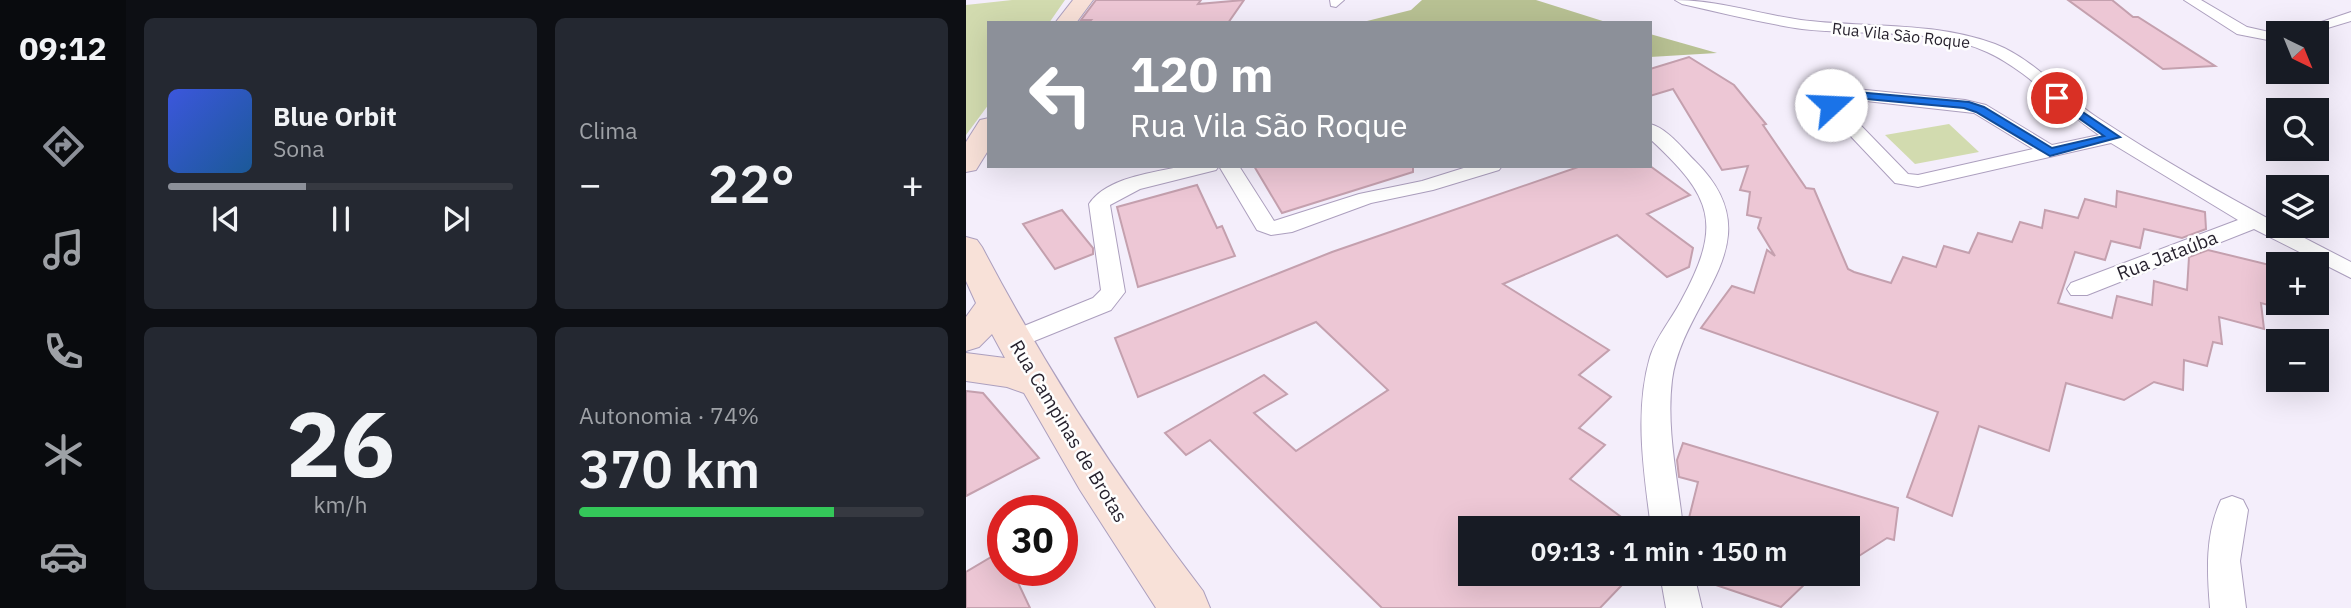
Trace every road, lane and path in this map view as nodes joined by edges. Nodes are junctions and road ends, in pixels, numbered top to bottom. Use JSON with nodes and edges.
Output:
{"nodes":[{"id":1,"x":1083,"y":0,"type":"edge"},
{"id":2,"x":1682,"y":0,"type":"edge"},
{"id":3,"x":2191,"y":0,"type":"edge"},
{"id":4,"x":2349,"y":15,"type":"edge"},
{"id":5,"x":1067,"y":21,"type":"edge"},
{"id":6,"x":2329,"y":22,"type":"edge"},
{"id":7,"x":2266,"y":36,"type":"edge"},
{"id":8,"x":987,"y":129,"type":"edge"},
{"id":9,"x":1652,"y":131,"type":"edge"},
{"id":10,"x":2114,"y":137,"type":"junction"},
{"id":11,"x":2050,"y":152,"type":"junction"},
{"id":12,"x":966,"y":164,"type":"edge"},
{"id":13,"x":1201,"y":168,"type":"edge"},
{"id":14,"x":1230,"y":168,"type":"edge"},
{"id":15,"x":1485,"y":168,"type":"edge"},
{"id":16,"x":2255,"y":221,"type":"junction"},
{"id":17,"x":966,"y":247,"type":"edge"},
{"id":18,"x":2351,"y":271,"type":"edge"},
{"id":19,"x":2079,"y":289,"type":"dead end"},
{"id":20,"x":993,"y":304,"type":"junction"},
{"id":21,"x":966,"y":338,"type":"edge"},
{"id":22,"x":1013,"y":340,"type":"junction"},
{"id":23,"x":966,"y":367,"type":"edge"},
{"id":24,"x":1041,"y":384,"type":"junction"},
{"id":25,"x":2232,"y":510,"type":"dead end"},
{"id":26,"x":1665,"y":516,"type":"edge"},
{"id":27,"x":1679,"y":586,"type":"edge"},
{"id":28,"x":1185,"y":608,"type":"edge"},
{"id":29,"x":1684,"y":608,"type":"edge"},
{"id":30,"x":2228,"y":608,"type":"edge"}],
"edges":[{"from":1,"to":5,"type":"street"},
{"from":2,"to":10,"type":"street","name":"Rua Vila São Roque"},
{"from":3,"to":7,"type":"street"},
{"from":4,"to":6,"type":"street"},
{"from":8,"to":12,"type":"street"},
{"from":9,"to":26,"type":"street"},
{"from":10,"to":11,"type":"street"},
{"from":10,"to":16,"type":"street","name":"Rua Vila São Roque"},
{"from":11,"to":11,"type":"street"},
{"from":13,"to":22,"type":"street"},
{"from":14,"to":15,"type":"street"},
{"from":16,"to":18,"type":"street","name":"Rua Vila São Roque"},
{"from":16,"to":19,"type":"street","name":"Rua Jataúba"},
{"from":17,"to":20,"type":"street","name":"Rua Campinas de Brotas"},
{"from":20,"to":21,"type":"street"},
{"from":20,"to":22,"type":"street","name":"Rua Campinas de Brotas"},
{"from":22,"to":24,"type":"street","name":"Rua Campinas de Brotas"},
{"from":23,"to":24,"type":"street"},
{"from":24,"to":28,"type":"street","name":"Rua Campinas de Brotas"},
{"from":25,"to":30,"type":"street"},
{"from":27,"to":29,"type":"street"}]}
